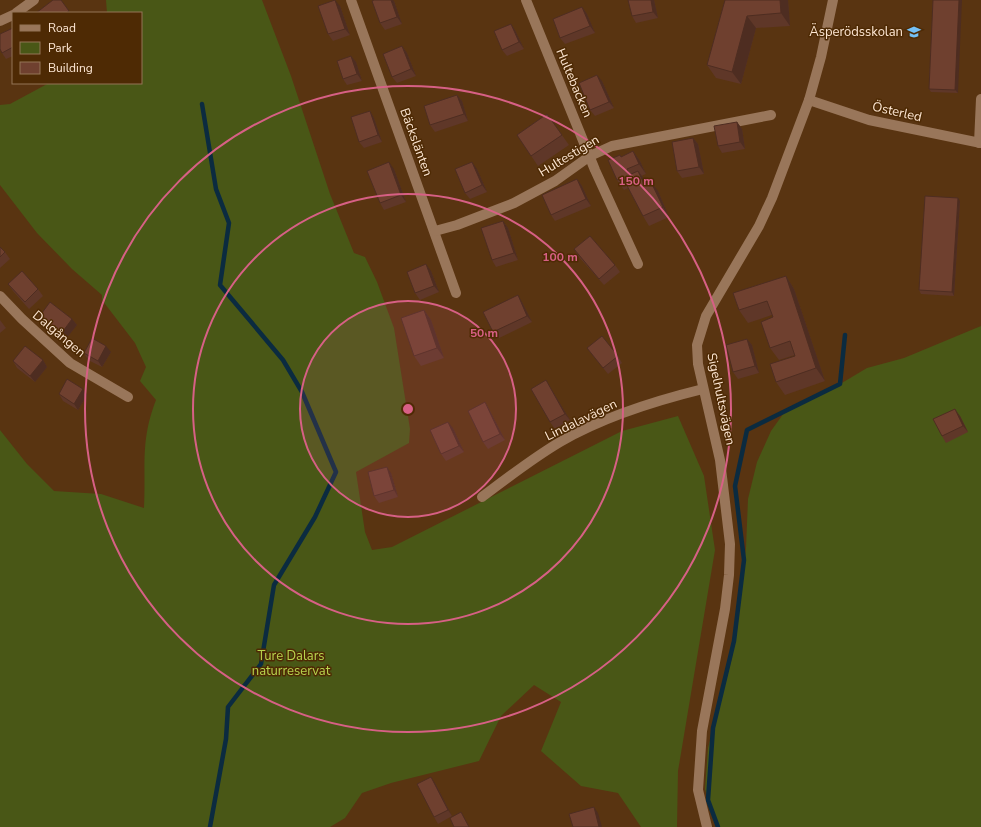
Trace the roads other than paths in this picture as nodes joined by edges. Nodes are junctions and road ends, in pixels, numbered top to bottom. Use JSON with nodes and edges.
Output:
{"nodes":[{"id":1,"x":34,"y":0,"type":"edge"},
{"id":2,"x":351,"y":0,"type":"edge"},
{"id":3,"x":526,"y":0,"type":"edge"},
{"id":4,"x":833,"y":0,"type":"edge"},
{"id":5,"x":17,"y":12,"type":"edge"},
{"id":6,"x":12,"y":15,"type":"edge"},
{"id":7,"x":0,"y":21,"type":"edge"},
{"id":8,"x":981,"y":99,"type":"edge"},
{"id":9,"x":809,"y":100,"type":"junction"},
{"id":10,"x":770,"y":115,"type":"dead end"},
{"id":11,"x":980,"y":143,"type":"edge"},
{"id":12,"x":590,"y":156,"type":"junction"},
{"id":13,"x":435,"y":231,"type":"junction"},
{"id":14,"x":638,"y":264,"type":"dead end"},
{"id":15,"x":456,"y":293,"type":"dead end"},
{"id":16,"x":0,"y":296,"type":"edge"},
{"id":17,"x":703,"y":389,"type":"junction"},
{"id":18,"x":128,"y":397,"type":"dead end"},
{"id":19,"x":482,"y":496,"type":"dead end"},
{"id":20,"x":707,"y":827,"type":"edge"}],
"edges":[{"from":1,"to":5,"type":"street"},
{"from":2,"to":13,"type":"street","name":"Bäckslänten"},
{"from":3,"to":12,"type":"street","name":"Hultebacken"},
{"from":4,"to":9,"type":"street","name":"Sigelhultsvägen"},
{"from":6,"to":7,"type":"street"},
{"from":8,"to":11,"type":"street"},
{"from":9,"to":11,"type":"street","name":"Österled"},
{"from":9,"to":17,"type":"street","name":"Sigelhultsvägen"},
{"from":10,"to":12,"type":"street","name":"Hultestigen"},
{"from":12,"to":13,"type":"street","name":"Hultestigen"},
{"from":12,"to":14,"type":"street","name":"Hultebacken"},
{"from":13,"to":15,"type":"street","name":"Bäckslänten"},
{"from":16,"to":18,"type":"street","name":"Dalgången"},
{"from":17,"to":19,"type":"street","name":"Lindalavägen"},
{"from":17,"to":20,"type":"street","name":"Sigelhultsvägen"}]}
